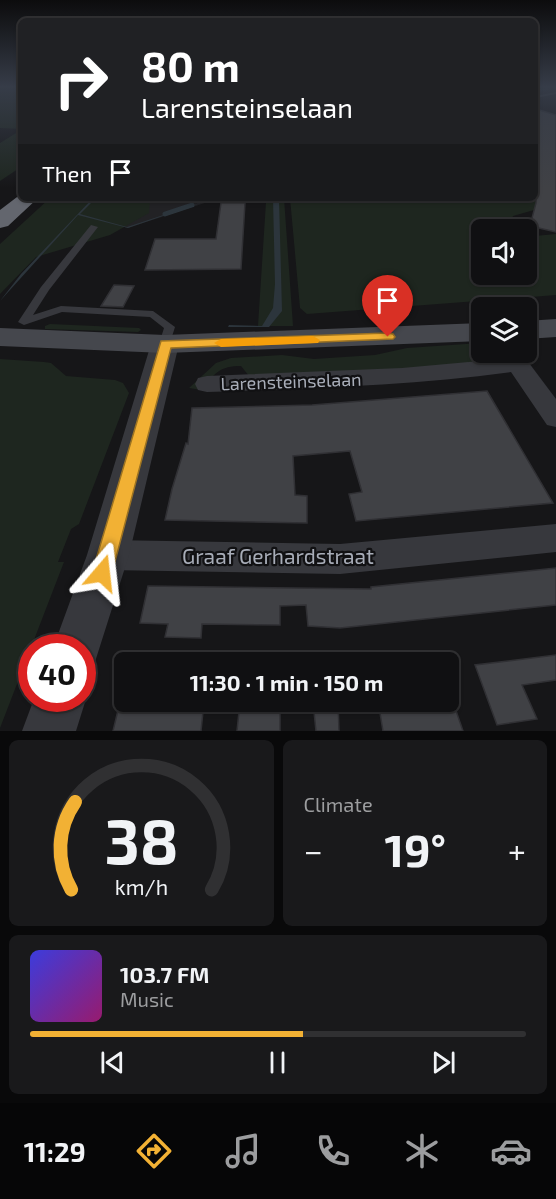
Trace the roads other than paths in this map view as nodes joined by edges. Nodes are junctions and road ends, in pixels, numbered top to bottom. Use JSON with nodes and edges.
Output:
{"nodes":[{"id":1,"x":24,"y":201,"type":"edge"},
{"id":2,"x":0,"y":221,"type":"edge"},
{"id":3,"x":94,"y":227,"type":"dead end"},
{"id":4,"x":556,"y":328,"type":"edge"},
{"id":5,"x":537,"y":329,"type":"edge"},
{"id":6,"x":12,"y":332,"type":"edge"},
{"id":7,"x":471,"y":332,"type":"edge"},
{"id":8,"x":167,"y":335,"type":"junction"},
{"id":9,"x":497,"y":363,"type":"edge"},
{"id":10,"x":518,"y":363,"type":"edge"},
{"id":11,"x":207,"y":384,"type":"dead end"},
{"id":12,"x":556,"y":418,"type":"edge"},
{"id":13,"x":556,"y":538,"type":"edge"},
{"id":14,"x":108,"y":555,"type":"junction"},
{"id":15,"x":82,"y":634,"type":"edge"},
{"id":16,"x":56,"y":712,"type":"edge"},
{"id":17,"x":49,"y":731,"type":"edge"}],
"edges":[{"from":1,"to":2,"type":"highway"},
{"from":3,"to":6,"type":"lane"},
{"from":4,"to":5,"type":"main road"},
{"from":6,"to":8,"type":"main road"},
{"from":7,"to":8,"type":"main road"},
{"from":8,"to":14,"type":"street"},
{"from":9,"to":11,"type":"street","name":"Larensteinselaan"},
{"from":10,"to":12,"type":"street"},
{"from":13,"to":14,"type":"street","name":"Graaf Gerhardstraat"},
{"from":14,"to":15,"type":"street"},
{"from":16,"to":17,"type":"street"}]}
